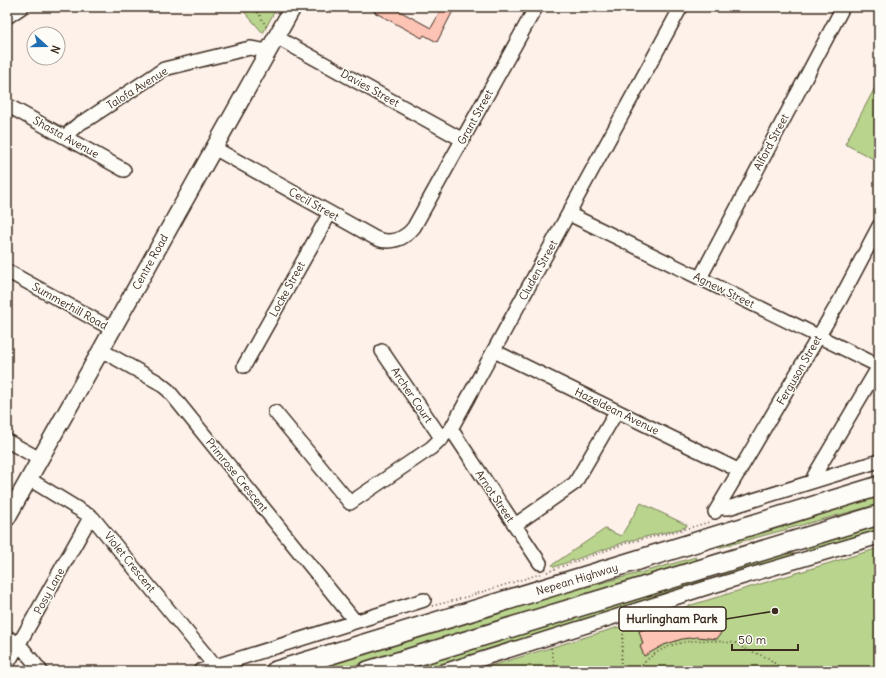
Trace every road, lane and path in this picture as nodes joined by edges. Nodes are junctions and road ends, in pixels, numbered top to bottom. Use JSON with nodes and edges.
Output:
{"nodes":[{"id":1,"x":22,"y":7,"type":"edge"},
{"id":2,"x":251,"y":7,"type":"edge"},
{"id":3,"x":293,"y":7,"type":"edge"},
{"id":4,"x":536,"y":7,"type":"edge"},
{"id":5,"x":681,"y":7,"type":"edge"},
{"id":6,"x":843,"y":7,"type":"edge"},
{"id":7,"x":7,"y":17,"type":"edge"},
{"id":8,"x":271,"y":32,"type":"junction"},
{"id":9,"x":264,"y":58,"type":"junction"},
{"id":10,"x":7,"y":105,"type":"edge"},
{"id":11,"x":68,"y":138,"type":"junction"},
{"id":12,"x":463,"y":140,"type":"junction"},
{"id":13,"x":214,"y":148,"type":"junction"},
{"id":14,"x":124,"y":170,"type":"dead end"},
{"id":15,"x":330,"y":213,"type":"junction"},
{"id":16,"x":569,"y":214,"type":"junction"},
{"id":17,"x":879,"y":226,"type":"edge"},
{"id":18,"x":414,"y":227,"type":"joint"},
{"id":19,"x":7,"y":271,"type":"edge"},
{"id":20,"x":700,"y":278,"type":"junction"},
{"id":21,"x":112,"y":329,"type":"junction"},
{"id":22,"x":819,"y":336,"type":"junction"},
{"id":23,"x":101,"y":350,"type":"junction"},
{"id":24,"x":382,"y":351,"type":"dead end"},
{"id":25,"x":494,"y":351,"type":"junction"},
{"id":26,"x":244,"y":366,"type":"dead end"},
{"id":27,"x":879,"y":366,"type":"edge"},
{"id":28,"x":617,"y":411,"type":"junction"},
{"id":29,"x":275,"y":412,"type":"dead end"},
{"id":30,"x":446,"y":434,"type":"junction"},
{"id":31,"x":7,"y":440,"type":"edge"},
{"id":32,"x":40,"y":459,"type":"junction"},
{"id":33,"x":879,"y":461,"type":"edge"},
{"id":34,"x":740,"y":471,"type":"junction"},
{"id":35,"x":29,"y":479,"type":"junction"},
{"id":36,"x":815,"y":480,"type":"junction"},
{"id":37,"x":879,"y":486,"type":"edge"},
{"id":38,"x":879,"y":515,"type":"edge"},
{"id":39,"x":91,"y":516,"type":"junction"},
{"id":40,"x":7,"y":518,"type":"edge"},
{"id":41,"x":713,"y":520,"type":"junction"},
{"id":42,"x":515,"y":525,"type":"junction"},
{"id":43,"x":879,"y":537,"type":"edge"},
{"id":44,"x":786,"y":544,"type":"junction"},
{"id":45,"x":809,"y":559,"type":"junction"},
{"id":46,"x":540,"y":563,"type":"dead end"},
{"id":47,"x":715,"y":565,"type":"junction"},
{"id":48,"x":706,"y":588,"type":"junction"},
{"id":49,"x":425,"y":603,"type":"joint"},
{"id":50,"x":625,"y":614,"type":"junction"},
{"id":51,"x":355,"y":621,"type":"junction"},
{"id":52,"x":7,"y":637,"type":"edge"},
{"id":53,"x":19,"y":644,"type":"junction"},
{"id":54,"x":550,"y":646,"type":"dead end"},
{"id":55,"x":7,"y":666,"type":"edge"},
{"id":56,"x":214,"y":666,"type":"junction"},
{"id":57,"x":879,"y":668,"type":"edge"},
{"id":58,"x":41,"y":671,"type":"edge"},
{"id":59,"x":200,"y":671,"type":"edge"},
{"id":60,"x":276,"y":671,"type":"edge"},
{"id":61,"x":368,"y":671,"type":"edge"},
{"id":62,"x":446,"y":671,"type":"edge"},
{"id":63,"x":556,"y":671,"type":"edge"},
{"id":64,"x":620,"y":671,"type":"edge"},
{"id":65,"x":637,"y":671,"type":"edge"},
{"id":66,"x":784,"y":671,"type":"edge"},
{"id":67,"x":875,"y":671,"type":"edge"}],
"edges":[{"from":1,"to":7,"type":"street"},
{"from":2,"to":8,"type":"path"},
{"from":3,"to":8,"type":"main road","name":"Centre Road"},
{"from":4,"to":12,"type":"street","name":"Grant Street"},
{"from":5,"to":16,"type":"street","name":"Cluden Street"},
{"from":6,"to":20,"type":"street","name":"Alford Street"},
{"from":8,"to":9,"type":"main road","name":"Centre Road"},
{"from":8,"to":12,"type":"street","name":"Davies Street"},
{"from":9,"to":11,"type":"street","name":"Talofa Avenue"},
{"from":9,"to":13,"type":"main road","name":"Centre Road"},
{"from":10,"to":11,"type":"street","name":"Shasta Avenue"},
{"from":11,"to":14,"type":"street","name":"Shasta Avenue"},
{"from":12,"to":18,"type":"street","name":"Grant Street"},
{"from":13,"to":15,"type":"street","name":"Cecil Street"},
{"from":13,"to":21,"type":"main road","name":"Centre Road"},
{"from":15,"to":18,"type":"street","name":"Cecil Street"},
{"from":15,"to":26,"type":"street","name":"Locke Street"},
{"from":16,"to":20,"type":"street","name":"Agnew Street"},
{"from":16,"to":25,"type":"street","name":"Cluden Street"},
{"from":17,"to":22,"type":"street","name":"Ferguson Street"},
{"from":19,"to":21,"type":"street","name":"Summerhill Road"},
{"from":20,"to":22,"type":"street","name":"Agnew Street"},
{"from":21,"to":23,"type":"main road","name":"Centre Road"},
{"from":22,"to":27,"type":"street","name":"Agnew Street"},
{"from":22,"to":34,"type":"street","name":"Ferguson Street"},
{"from":23,"to":32,"type":"main road","name":"Centre Road"},
{"from":23,"to":51,"type":"street","name":"Primrose Crescent"},
{"from":24,"to":30,"type":"street","name":"Archer Court"},
{"from":25,"to":28,"type":"street","name":"Hazeldean Avenue"},
{"from":25,"to":30,"type":"street","name":"Cluden Street"},
{"from":27,"to":36,"type":"street"},
{"from":28,"to":34,"type":"street","name":"Hazeldean Avenue"},
{"from":28,"to":42,"type":"street"},
{"from":29,"to":30,"type":"street","name":"Cluden Street"},
{"from":30,"to":42,"type":"street","name":"Arnot Street"},
{"from":31,"to":32,"type":"street"},
{"from":32,"to":35,"type":"main road","name":"Centre Road"},
{"from":33,"to":36,"type":"street"},
{"from":34,"to":41,"type":"street","name":"Ferguson Street"},
{"from":35,"to":39,"type":"street","name":"Violet Crescent"},
{"from":35,"to":40,"type":"main road","name":"Centre Road"},
{"from":36,"to":41,"type":"street"},
{"from":37,"to":41,"type":"highway","name":"Nepean Highway"},
{"from":38,"to":44,"type":"highway"},
{"from":39,"to":53,"type":"street","name":"Posy Lane"},
{"from":39,"to":56,"type":"street","name":"Violet Crescent"},
{"from":41,"to":47,"type":"highway"},
{"from":41,"to":49,"type":"path"},
{"from":41,"to":60,"type":"highway","name":"Nepean Highway"},
{"from":42,"to":46,"type":"street","name":"Arnot Street"},
{"from":43,"to":45,"type":"street"},
{"from":44,"to":45,"type":"street"},
{"from":44,"to":47,"type":"highway"},
{"from":45,"to":48,"type":"street"},
{"from":47,"to":48,"type":"street"},
{"from":47,"to":61,"type":"highway"},
{"from":48,"to":50,"type":"street"},
{"from":49,"to":51,"type":"street"},
{"from":50,"to":62,"type":"street"},
{"from":50,"to":64,"type":"path"},
{"from":51,"to":56,"type":"street"},
{"from":52,"to":53,"type":"street"},
{"from":53,"to":55,"type":"street","name":"Posy Lane"},
{"from":53,"to":58,"type":"street"},
{"from":54,"to":63,"type":"path"},
{"from":56,"to":59,"type":"street"},
{"from":57,"to":67,"type":"path"},
{"from":65,"to":66,"type":"path"}]}
